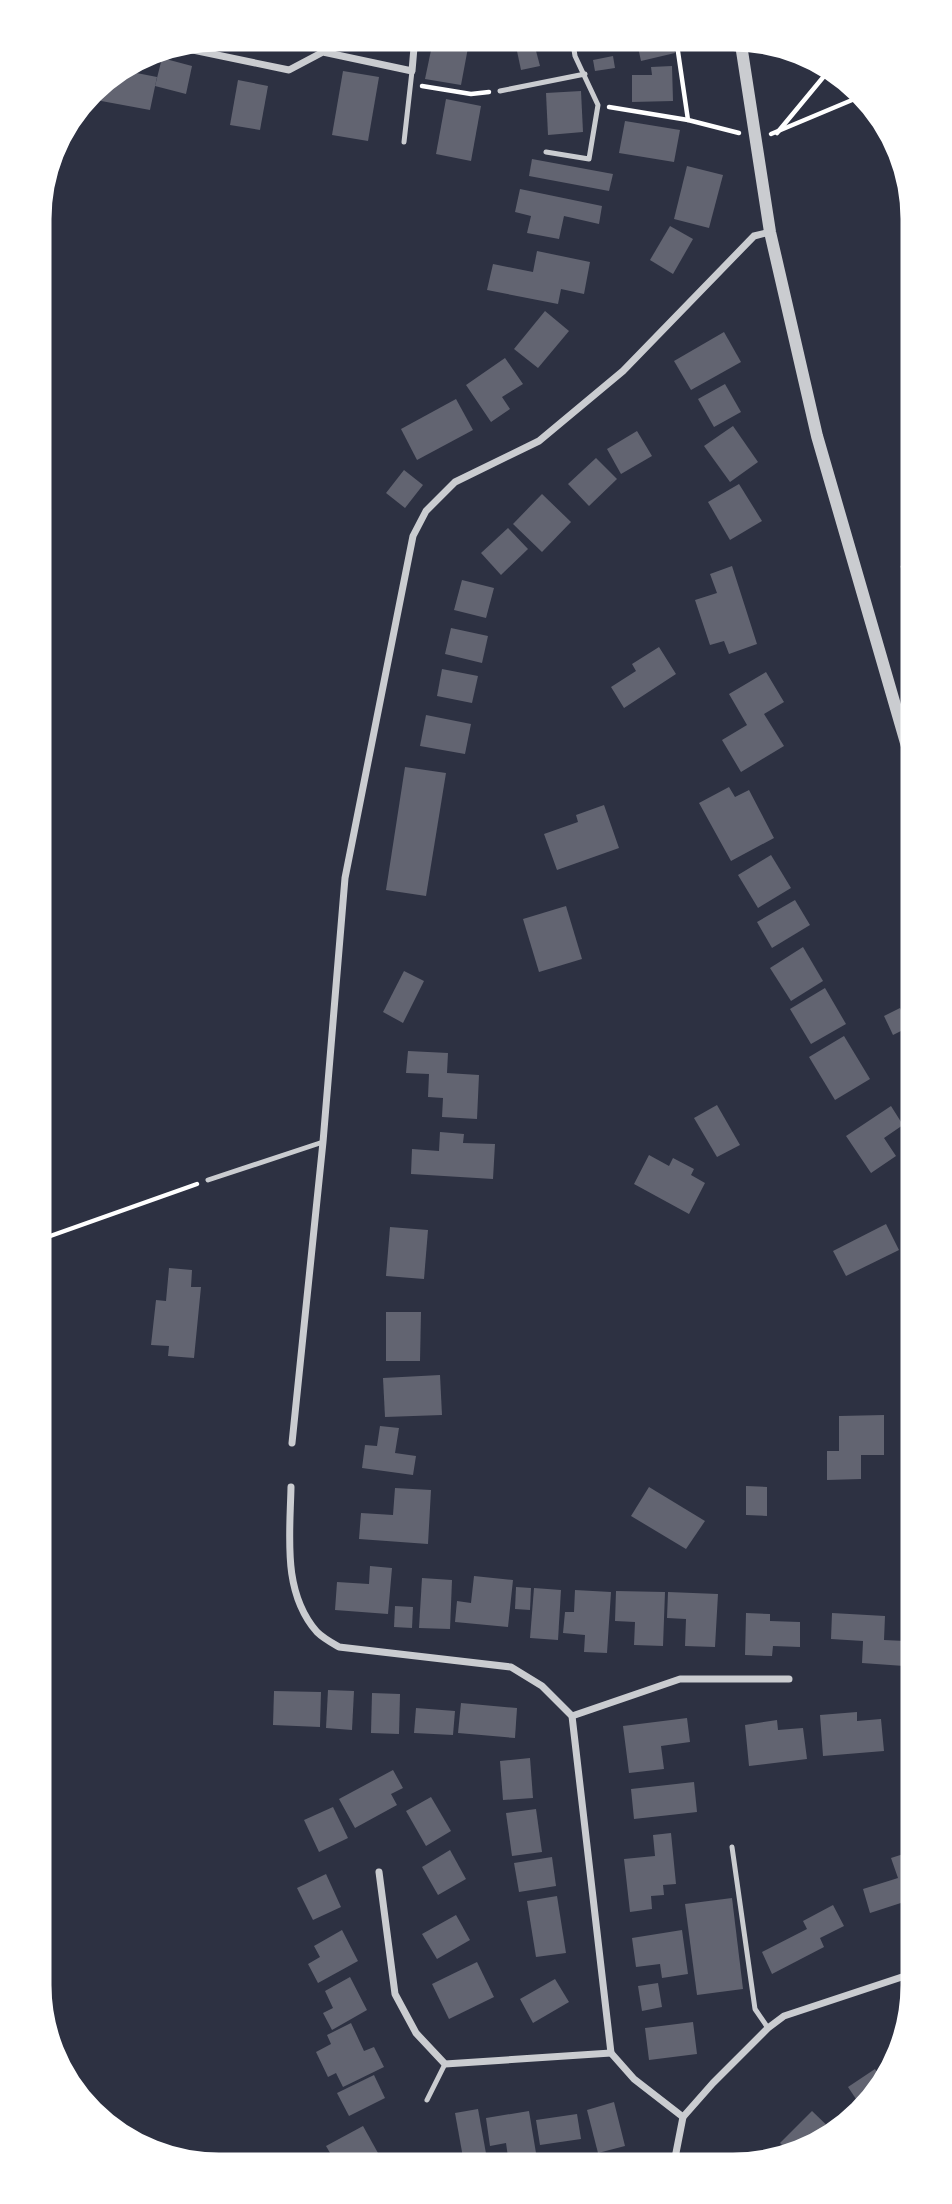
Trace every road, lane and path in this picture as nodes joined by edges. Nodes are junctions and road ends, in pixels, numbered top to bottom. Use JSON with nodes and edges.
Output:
{"nodes":[{"id":1,"x":414,"y":47,"type":"edge"},
{"id":2,"x":574,"y":47,"type":"edge"},
{"id":3,"x":677,"y":47,"type":"edge"},
{"id":4,"x":741,"y":48,"type":"edge"},
{"id":5,"x":192,"y":50,"type":"edge"},
{"id":6,"x":412,"y":71,"type":"junction"},
{"id":7,"x":585,"y":74,"type":"junction"},
{"id":8,"x":826,"y":74,"type":"edge"},
{"id":9,"x":411,"y":85,"type":"junction"},
{"id":10,"x":500,"y":91,"type":"joint"},
{"id":11,"x":855,"y":99,"type":"edge"},
{"id":12,"x":598,"y":105,"type":"junction"},
{"id":13,"x":688,"y":120,"type":"junction"},
{"id":14,"x":777,"y":133,"type":"junction"},
{"id":15,"x":755,"y":138,"type":"junction"},
{"id":16,"x":404,"y":142,"type":"dead end"},
{"id":17,"x":546,"y":152,"type":"dead end"},
{"id":18,"x":770,"y":232,"type":"junction"},
{"id":19,"x":905,"y":709,"type":"edge"},
{"id":20,"x":897,"y":713,"type":"junction"},
{"id":21,"x":905,"y":739,"type":"edge"},
{"id":22,"x":323,"y":1142,"type":"junction"},
{"id":23,"x":208,"y":1180,"type":"joint"},
{"id":24,"x":47,"y":1237,"type":"edge"},
{"id":25,"x":292,"y":1443,"type":"dead end"},
{"id":26,"x":291,"y":1487,"type":"dead end"},
{"id":27,"x":789,"y":1679,"type":"dead end"},
{"id":28,"x":572,"y":1716,"type":"junction"},
{"id":29,"x":732,"y":1847,"type":"dead end"},
{"id":30,"x":379,"y":1872,"type":"dead end"},
{"id":31,"x":904,"y":1976,"type":"edge"},
{"id":32,"x":768,"y":2028,"type":"junction"},
{"id":33,"x":611,"y":2053,"type":"junction"},
{"id":34,"x":445,"y":2064,"type":"junction"},
{"id":35,"x":427,"y":2100,"type":"dead end"},
{"id":36,"x":683,"y":2117,"type":"junction"},
{"id":37,"x":675,"y":2157,"type":"edge"}],
"edges":[{"from":1,"to":6,"type":"street"},
{"from":2,"to":7,"type":"lane"},
{"from":3,"to":13,"type":"path"},
{"from":4,"to":15,"type":"street"},
{"from":5,"to":6,"type":"street"},
{"from":6,"to":9,"type":"lane"},
{"from":7,"to":10,"type":"lane"},
{"from":7,"to":12,"type":"lane"},
{"from":8,"to":14,"type":"path"},
{"from":9,"to":10,"type":"path"},
{"from":9,"to":16,"type":"lane"},
{"from":11,"to":14,"type":"path"},
{"from":12,"to":13,"type":"path"},
{"from":12,"to":17,"type":"lane"},
{"from":13,"to":15,"type":"path"},
{"from":14,"to":15,"type":"path"},
{"from":15,"to":18,"type":"street"},
{"from":18,"to":20,"type":"street"},
{"from":18,"to":22,"type":"street"},
{"from":19,"to":20,"type":"street"},
{"from":20,"to":21,"type":"street"},
{"from":22,"to":23,"type":"lane"},
{"from":22,"to":25,"type":"street"},
{"from":23,"to":24,"type":"path"},
{"from":26,"to":28,"type":"street"},
{"from":27,"to":28,"type":"street"},
{"from":28,"to":33,"type":"street"},
{"from":29,"to":32,"type":"lane"},
{"from":30,"to":34,"type":"street"},
{"from":31,"to":32,"type":"street"},
{"from":32,"to":36,"type":"street"},
{"from":33,"to":34,"type":"street"},
{"from":33,"to":36,"type":"street"},
{"from":34,"to":35,"type":"lane"},
{"from":36,"to":37,"type":"street"}]}
